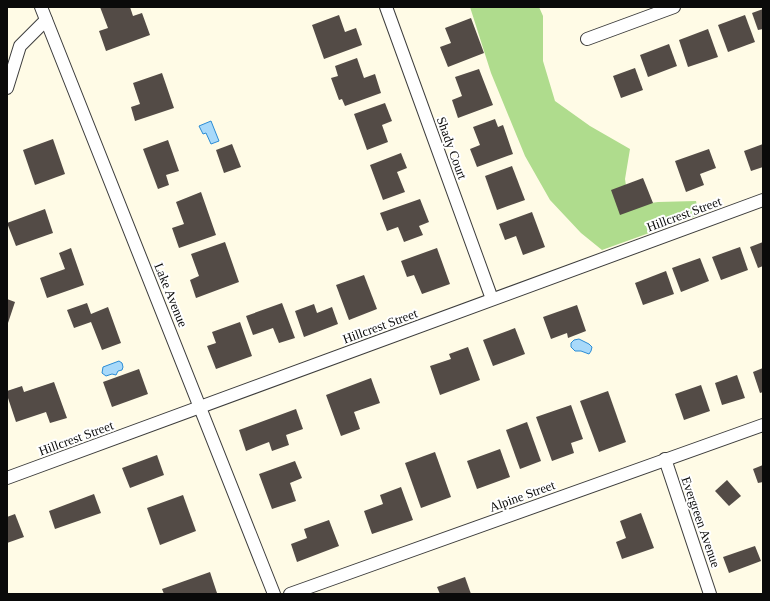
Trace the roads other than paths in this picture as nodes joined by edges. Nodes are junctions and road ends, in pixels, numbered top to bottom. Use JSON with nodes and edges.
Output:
{"nodes":[{"id":1,"x":41,"y":7,"type":"edge"},
{"id":2,"x":386,"y":7,"type":"edge"},
{"id":3,"x":674,"y":7,"type":"edge"},
{"id":4,"x":46,"y":20,"type":"junction"},
{"id":5,"x":587,"y":39,"type":"dead end"},
{"id":6,"x":7,"y":88,"type":"edge"},
{"id":7,"x":763,"y":200,"type":"edge"},
{"id":8,"x":492,"y":299,"type":"junction"},
{"id":9,"x":200,"y":407,"type":"junction"},
{"id":10,"x":763,"y":425,"type":"edge"},
{"id":11,"x":665,"y":459,"type":"junction"},
{"id":12,"x":7,"y":478,"type":"edge"},
{"id":13,"x":274,"y":594,"type":"edge"},
{"id":14,"x":290,"y":594,"type":"edge"},
{"id":15,"x":710,"y":594,"type":"edge"}],
"edges":[{"from":1,"to":4,"type":"street","name":"Lake Avenue"},
{"from":2,"to":8,"type":"street","name":"Shady Court"},
{"from":3,"to":5,"type":"street"},
{"from":4,"to":6,"type":"street"},
{"from":4,"to":9,"type":"street","name":"Lake Avenue"},
{"from":7,"to":8,"type":"street","name":"Hillcrest Street"},
{"from":8,"to":9,"type":"street","name":"Hillcrest Street"},
{"from":9,"to":12,"type":"street","name":"Hillcrest Street"},
{"from":9,"to":13,"type":"street","name":"Lake Avenue"},
{"from":10,"to":11,"type":"street","name":"Alpine Street"},
{"from":11,"to":14,"type":"street","name":"Alpine Street"},
{"from":11,"to":15,"type":"street","name":"Evergreen Avenue"}]}
